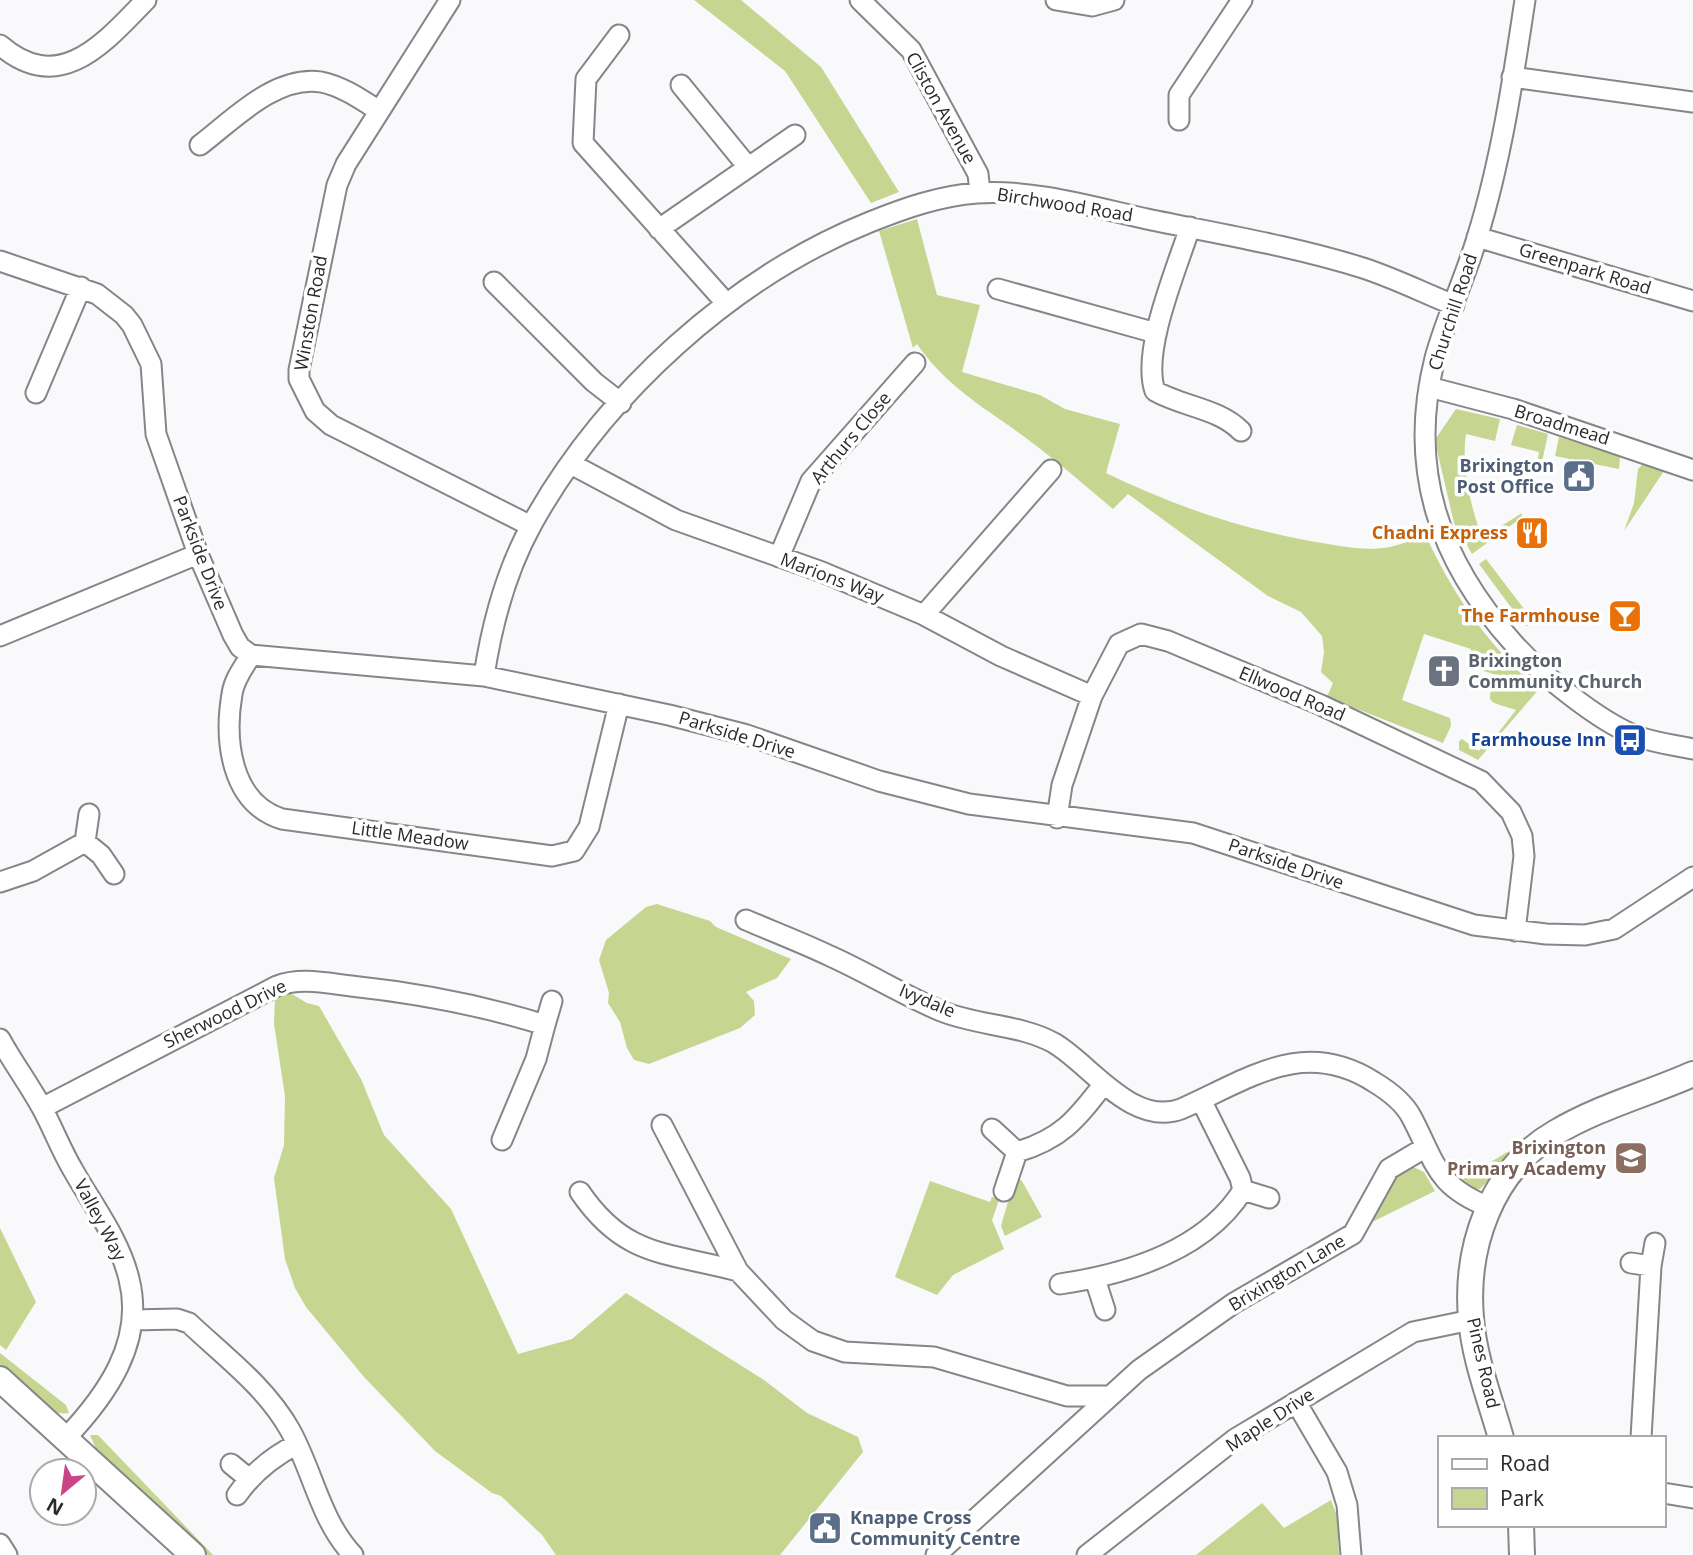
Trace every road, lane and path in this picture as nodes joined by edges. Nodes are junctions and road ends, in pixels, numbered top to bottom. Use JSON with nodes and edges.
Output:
{"nodes":[{"id":1,"x":146,"y":0,"type":"edge"},
{"id":2,"x":450,"y":0,"type":"edge"},
{"id":3,"x":860,"y":0,"type":"edge"},
{"id":4,"x":1056,"y":0,"type":"edge"},
{"id":5,"x":1114,"y":0,"type":"edge"},
{"id":6,"x":1242,"y":0,"type":"edge"},
{"id":7,"x":1525,"y":0,"type":"edge"},
{"id":8,"x":619,"y":34,"type":"dead end"},
{"id":9,"x":0,"y":45,"type":"edge"},
{"id":10,"x":1512,"y":77,"type":"junction"},
{"id":11,"x":681,"y":85,"type":"dead end"},
{"id":12,"x":1693,"y":102,"type":"edge"},
{"id":13,"x":379,"y":111,"type":"junction"},
{"id":14,"x":1179,"y":120,"type":"dead end"},
{"id":15,"x":795,"y":135,"type":"dead end"},
{"id":16,"x":200,"y":145,"type":"dead end"},
{"id":17,"x":748,"y":167,"type":"junction"},
{"id":18,"x":980,"y":192,"type":"junction"},
{"id":19,"x":1190,"y":227,"type":"junction"},
{"id":20,"x":659,"y":229,"type":"junction"},
{"id":21,"x":1477,"y":237,"type":"junction"},
{"id":22,"x":0,"y":261,"type":"edge"},
{"id":23,"x":494,"y":282,"type":"dead end"},
{"id":24,"x":81,"y":287,"type":"junction"},
{"id":25,"x":998,"y":289,"type":"dead end"},
{"id":26,"x":1693,"y":301,"type":"edge"},
{"id":27,"x":726,"y":303,"type":"junction"},
{"id":28,"x":1454,"y":305,"type":"junction"},
{"id":29,"x":1156,"y":333,"type":"junction"},
{"id":30,"x":915,"y":363,"type":"dead end"},
{"id":31,"x":1429,"y":387,"type":"junction"},
{"id":32,"x":36,"y":393,"type":"dead end"},
{"id":33,"x":621,"y":403,"type":"junction"},
{"id":34,"x":1241,"y":431,"type":"dead end"},
{"id":35,"x":571,"y":464,"type":"junction"},
{"id":36,"x":1051,"y":470,"type":"dead end"},
{"id":37,"x":1693,"y":470,"type":"edge"},
{"id":38,"x":531,"y":526,"type":"junction"},
{"id":39,"x":198,"y":554,"type":"junction"},
{"id":40,"x":779,"y":557,"type":"junction"},
{"id":41,"x":924,"y":615,"type":"junction"},
{"id":42,"x":0,"y":636,"type":"edge"},
{"id":43,"x":251,"y":655,"type":"junction"},
{"id":44,"x":484,"y":676,"type":"junction"},
{"id":45,"x":1091,"y":696,"type":"junction"},
{"id":46,"x":619,"y":704,"type":"junction"},
{"id":47,"x":1693,"y":749,"type":"edge"},
{"id":48,"x":89,"y":814,"type":"dead end"},
{"id":49,"x":1057,"y":818,"type":"junction"},
{"id":50,"x":85,"y":842,"type":"junction"},
{"id":51,"x":114,"y":874,"type":"dead end"},
{"id":52,"x":1693,"y":877,"type":"edge"},
{"id":53,"x":0,"y":882,"type":"edge"},
{"id":54,"x":747,"y":920,"type":"dead end"},
{"id":55,"x":1515,"y":931,"type":"junction"},
{"id":56,"x":552,"y":1001,"type":"dead end"},
{"id":57,"x":545,"y":1025,"type":"junction"},
{"id":58,"x":0,"y":1039,"type":"edge"},
{"id":59,"x":1693,"y":1074,"type":"edge"},
{"id":60,"x":1103,"y":1085,"type":"junction"},
{"id":61,"x":1201,"y":1100,"type":"junction"},
{"id":62,"x":42,"y":1108,"type":"junction"},
{"id":63,"x":662,"y":1125,"type":"dead end"},
{"id":64,"x":992,"y":1129,"type":"dead end"},
{"id":65,"x":502,"y":1140,"type":"dead end"},
{"id":66,"x":1426,"y":1147,"type":"junction"},
{"id":67,"x":1017,"y":1152,"type":"junction"},
{"id":68,"x":1243,"y":1190,"type":"junction"},
{"id":69,"x":1004,"y":1191,"type":"dead end"},
{"id":70,"x":580,"y":1192,"type":"dead end"},
{"id":71,"x":1269,"y":1198,"type":"dead end"},
{"id":72,"x":1489,"y":1207,"type":"junction"},
{"id":73,"x":1655,"y":1243,"type":"dead end"},
{"id":74,"x":738,"y":1271,"type":"junction"},
{"id":75,"x":1095,"y":1279,"type":"junction"},
{"id":76,"x":1060,"y":1283,"type":"dead end"},
{"id":77,"x":1105,"y":1310,"type":"dead end"},
{"id":78,"x":133,"y":1320,"type":"junction"},
{"id":79,"x":1471,"y":1320,"type":"junction"},
{"id":80,"x":0,"y":1379,"type":"edge"},
{"id":81,"x":1109,"y":1396,"type":"junction"},
{"id":82,"x":1296,"y":1402,"type":"junction"},
{"id":83,"x":1500,"y":1436,"type":"edge"},
{"id":84,"x":1641,"y":1436,"type":"edge"},
{"id":85,"x":65,"y":1439,"type":"junction"},
{"id":86,"x":297,"y":1444,"type":"junction"},
{"id":87,"x":231,"y":1464,"type":"dead end"},
{"id":88,"x":248,"y":1478,"type":"junction"},
{"id":89,"x":1665,"y":1493,"type":"edge"},
{"id":90,"x":237,"y":1495,"type":"dead end"},
{"id":91,"x":1693,"y":1498,"type":"edge"},
{"id":92,"x":1521,"y":1527,"type":"edge"},
{"id":93,"x":0,"y":1544,"type":"edge"},
{"id":94,"x":7,"y":1555,"type":"edge"},
{"id":95,"x":193,"y":1555,"type":"edge"},
{"id":96,"x":354,"y":1555,"type":"edge"},
{"id":97,"x":936,"y":1555,"type":"edge"},
{"id":98,"x":1087,"y":1555,"type":"edge"},
{"id":99,"x":1351,"y":1555,"type":"edge"},
{"id":100,"x":1522,"y":1555,"type":"edge"}],
"edges":[{"from":1,"to":9,"type":"street"},
{"from":2,"to":13,"type":"street","name":"Winston Road"},
{"from":3,"to":18,"type":"street","name":"Cliston Avenue"},
{"from":4,"to":5,"type":"street"},
{"from":6,"to":14,"type":"street"},
{"from":7,"to":10,"type":"street","name":"Churchill Road"},
{"from":8,"to":20,"type":"street"},
{"from":10,"to":12,"type":"street"},
{"from":10,"to":21,"type":"street","name":"Churchill Road"},
{"from":11,"to":17,"type":"street"},
{"from":13,"to":16,"type":"street"},
{"from":13,"to":38,"type":"street","name":"Winston Road"},
{"from":15,"to":17,"type":"street"},
{"from":17,"to":20,"type":"street"},
{"from":18,"to":19,"type":"street","name":"Birchwood Road"},
{"from":18,"to":27,"type":"street","name":"Birchwood Road"},
{"from":19,"to":28,"type":"street","name":"Birchwood Road"},
{"from":19,"to":29,"type":"street"},
{"from":20,"to":27,"type":"street"},
{"from":21,"to":26,"type":"street","name":"Greenpark Road"},
{"from":21,"to":28,"type":"street","name":"Churchill Road"},
{"from":22,"to":24,"type":"street","name":"Parkside Drive"},
{"from":23,"to":33,"type":"street"},
{"from":24,"to":32,"type":"street"},
{"from":24,"to":39,"type":"street","name":"Parkside Drive"},
{"from":25,"to":29,"type":"street"},
{"from":27,"to":33,"type":"street","name":"Birchwood Road"},
{"from":28,"to":31,"type":"street","name":"Churchill Road"},
{"from":29,"to":34,"type":"street"},
{"from":30,"to":40,"type":"street","name":"Arthurs Close"},
{"from":31,"to":37,"type":"street","name":"Broadmead"},
{"from":31,"to":47,"type":"street","name":"Churchill Road"},
{"from":33,"to":35,"type":"street","name":"Birchwood Road"},
{"from":35,"to":38,"type":"street","name":"Birchwood Road"},
{"from":35,"to":40,"type":"street","name":"Marions Way"},
{"from":36,"to":41,"type":"street"},
{"from":38,"to":44,"type":"street","name":"Birchwood Road"},
{"from":39,"to":42,"type":"street"},
{"from":39,"to":43,"type":"street","name":"Parkside Drive"},
{"from":40,"to":41,"type":"street","name":"Marions Way"},
{"from":41,"to":45,"type":"street","name":"Marions Way"},
{"from":43,"to":44,"type":"street","name":"Parkside Drive"},
{"from":43,"to":46,"type":"street","name":"Little Meadow"},
{"from":44,"to":46,"type":"street","name":"Parkside Drive"},
{"from":45,"to":49,"type":"street","name":"Ellwood Road"},
{"from":45,"to":55,"type":"street","name":"Ellwood Road"},
{"from":46,"to":49,"type":"street","name":"Parkside Drive"},
{"from":48,"to":50,"type":"street"},
{"from":49,"to":55,"type":"street","name":"Parkside Drive"},
{"from":50,"to":51,"type":"street"},
{"from":50,"to":53,"type":"street"},
{"from":52,"to":55,"type":"street","name":"Parkside Drive"},
{"from":54,"to":60,"type":"street","name":"Ivydale"},
{"from":56,"to":57,"type":"street"},
{"from":57,"to":62,"type":"street","name":"Sherwood Drive"},
{"from":57,"to":65,"type":"street"},
{"from":58,"to":62,"type":"street","name":"Valley Way"},
{"from":59,"to":72,"type":"street"},
{"from":60,"to":61,"type":"street","name":"Ivydale"},
{"from":60,"to":67,"type":"street"},
{"from":61,"to":66,"type":"street","name":"Ivydale"},
{"from":61,"to":68,"type":"street"},
{"from":62,"to":78,"type":"street","name":"Valley Way"},
{"from":63,"to":74,"type":"street"},
{"from":64,"to":67,"type":"street"},
{"from":66,"to":72,"type":"street"},
{"from":66,"to":81,"type":"street","name":"Brixington Lane"},
{"from":67,"to":69,"type":"street"},
{"from":68,"to":71,"type":"street"},
{"from":68,"to":75,"type":"street"},
{"from":70,"to":74,"type":"street"},
{"from":72,"to":79,"type":"street","name":"Pines Road"},
{"from":73,"to":84,"type":"street"},
{"from":74,"to":81,"type":"street"},
{"from":75,"to":76,"type":"street"},
{"from":75,"to":77,"type":"street"},
{"from":78,"to":85,"type":"street","name":"Valley Way"},
{"from":78,"to":86,"type":"street"},
{"from":79,"to":82,"type":"street","name":"Maple Drive"},
{"from":79,"to":83,"type":"street","name":"Pines Road"},
{"from":80,"to":85,"type":"street"},
{"from":81,"to":97,"type":"street","name":"Brixington Lane"},
{"from":82,"to":98,"type":"street","name":"Maple Drive"},
{"from":82,"to":99,"type":"street"},
{"from":85,"to":95,"type":"street"},
{"from":86,"to":88,"type":"street"},
{"from":86,"to":96,"type":"street"},
{"from":87,"to":88,"type":"street"},
{"from":88,"to":90,"type":"street"},
{"from":89,"to":91,"type":"street"},
{"from":92,"to":100,"type":"street"},
{"from":93,"to":94,"type":"street"}]}
